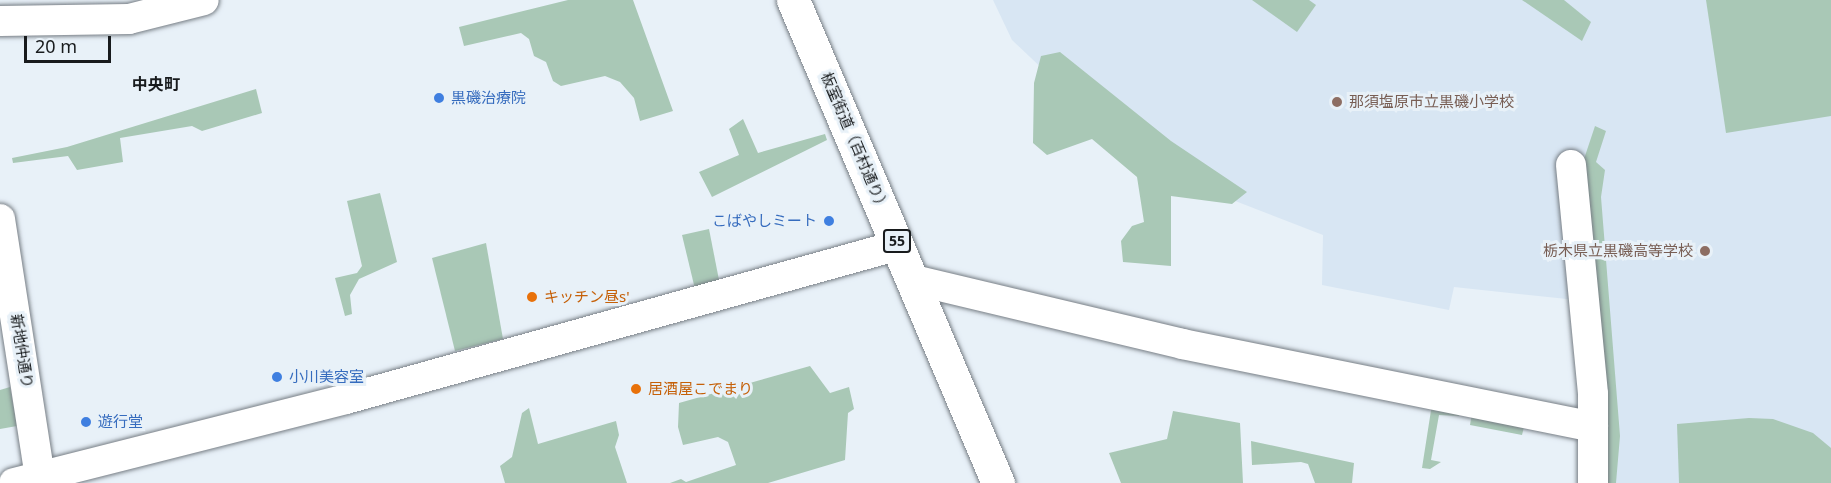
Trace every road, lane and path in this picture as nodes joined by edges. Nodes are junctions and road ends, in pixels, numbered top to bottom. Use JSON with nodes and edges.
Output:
{"nodes":[{"id":1,"x":204,"y":0,"type":"edge"},
{"id":2,"x":793,"y":0,"type":"edge"},
{"id":3,"x":0,"y":21,"type":"edge"},
{"id":4,"x":1571,"y":165,"type":"dead end"},
{"id":5,"x":0,"y":219,"type":"edge"},
{"id":6,"x":899,"y":245,"type":"junction"},
{"id":7,"x":914,"y":279,"type":"junction"},
{"id":8,"x":1593,"y":427,"type":"junction"},
{"id":9,"x":32,"y":482,"type":"edge"},
{"id":10,"x":998,"y":483,"type":"edge"},
{"id":11,"x":1593,"y":483,"type":"edge"}],
"edges":[{"from":1,"to":3,"type":"street"},
{"from":2,"to":6,"type":"main road","name":"板室街道（百村通り）","number":"55"},
{"from":4,"to":8,"type":"street"},
{"from":5,"to":9,"type":"street","name":"新地仲通り"},
{"from":6,"to":7,"type":"main road","name":"板室街道（百村通り）","number":"55"},
{"from":6,"to":9,"type":"street"},
{"from":7,"to":8,"type":"street"},
{"from":7,"to":10,"type":"main road","name":"板室街道（百村通り）","number":"55"},
{"from":8,"to":11,"type":"street"}]}
